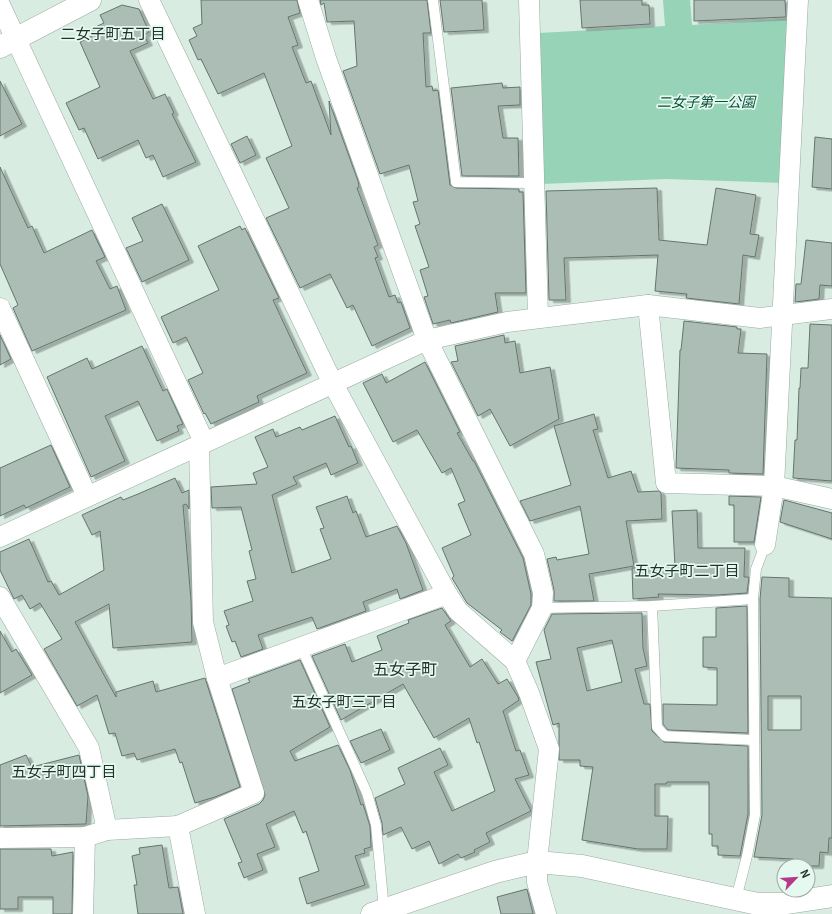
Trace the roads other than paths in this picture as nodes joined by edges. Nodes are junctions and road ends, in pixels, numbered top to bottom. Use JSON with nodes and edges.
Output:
{"nodes":[{"id":1,"x":90,"y":0,"type":"edge"},
{"id":2,"x":149,"y":0,"type":"edge"},
{"id":3,"x":308,"y":0,"type":"edge"},
{"id":4,"x":433,"y":0,"type":"edge"},
{"id":5,"x":529,"y":0,"type":"edge"},
{"id":6,"x":798,"y":0,"type":"edge"},
{"id":7,"x":0,"y":5,"type":"edge"},
{"id":8,"x":8,"y":43,"type":"edge"},
{"id":9,"x":534,"y":183,"type":"junction"},
{"id":10,"x":648,"y":304,"type":"junction"},
{"id":11,"x":0,"y":308,"type":"edge"},
{"id":12,"x":832,"y":309,"type":"edge"},
{"id":13,"x":783,"y":314,"type":"junction"},
{"id":14,"x":538,"y":317,"type":"junction"},
{"id":15,"x":427,"y":340,"type":"junction"},
{"id":16,"x":332,"y":382,"type":"junction"},
{"id":17,"x":201,"y":443,"type":"junction"},
{"id":18,"x":774,"y":486,"type":"junction"},
{"id":19,"x":87,"y":496,"type":"junction"},
{"id":20,"x":832,"y":499,"type":"edge"},
{"id":21,"x":0,"y":537,"type":"edge"},
{"id":22,"x":766,"y":545,"type":"joint"},
{"id":23,"x":447,"y":594,"type":"junction"},
{"id":24,"x":0,"y":597,"type":"edge"},
{"id":25,"x":753,"y":599,"type":"junction"},
{"id":26,"x":652,"y":606,"type":"junction"},
{"id":27,"x":542,"y":608,"type":"junction"},
{"id":28,"x":301,"y":648,"type":"junction"},
{"id":29,"x":515,"y":662,"type":"junction"},
{"id":30,"x":218,"y":678,"type":"junction"},
{"id":31,"x":754,"y":740,"type":"junction"},
{"id":32,"x":178,"y":826,"type":"junction"},
{"id":33,"x":107,"y":830,"type":"junction"},
{"id":34,"x":85,"y":837,"type":"junction"},
{"id":35,"x":0,"y":838,"type":"edge"},
{"id":36,"x":537,"y":862,"type":"junction"},
{"id":37,"x":832,"y":896,"type":"edge"},
{"id":38,"x":736,"y":899,"type":"junction"},
{"id":39,"x":408,"y":908,"type":"edge"},
{"id":40,"x":755,"y":909,"type":"edge"},
{"id":41,"x":378,"y":912,"type":"edge"},
{"id":42,"x":82,"y":914,"type":"edge"},
{"id":43,"x":195,"y":914,"type":"edge"},
{"id":44,"x":546,"y":914,"type":"edge"}],
"edges":[{"from":1,"to":8,"type":"street"},
{"from":2,"to":16,"type":"street"},
{"from":3,"to":15,"type":"street"},
{"from":4,"to":9,"type":"lane"},
{"from":5,"to":9,"type":"street"},
{"from":6,"to":13,"type":"street"},
{"from":7,"to":8,"type":"street"},
{"from":8,"to":17,"type":"street"},
{"from":9,"to":14,"type":"street"},
{"from":10,"to":13,"type":"street"},
{"from":10,"to":14,"type":"street"},
{"from":10,"to":18,"type":"street"},
{"from":11,"to":19,"type":"street"},
{"from":12,"to":13,"type":"street"},
{"from":13,"to":18,"type":"street"},
{"from":14,"to":15,"type":"street"},
{"from":15,"to":16,"type":"street"},
{"from":15,"to":27,"type":"street"},
{"from":16,"to":17,"type":"street"},
{"from":16,"to":23,"type":"street"},
{"from":17,"to":19,"type":"street"},
{"from":17,"to":30,"type":"street"},
{"from":18,"to":20,"type":"street"},
{"from":18,"to":22,"type":"street"},
{"from":19,"to":21,"type":"street"},
{"from":22,"to":25,"type":"lane"},
{"from":23,"to":28,"type":"street"},
{"from":23,"to":29,"type":"street"},
{"from":24,"to":33,"type":"street"},
{"from":25,"to":26,"type":"lane"},
{"from":25,"to":31,"type":"lane"},
{"from":26,"to":27,"type":"lane"},
{"from":26,"to":31,"type":"lane"},
{"from":27,"to":29,"type":"street"},
{"from":28,"to":30,"type":"street"},
{"from":28,"to":41,"type":"lane"},
{"from":29,"to":36,"type":"street"},
{"from":30,"to":32,"type":"street"},
{"from":31,"to":38,"type":"lane"},
{"from":32,"to":33,"type":"street"},
{"from":32,"to":43,"type":"street"},
{"from":33,"to":34,"type":"street"},
{"from":34,"to":35,"type":"street"},
{"from":34,"to":42,"type":"street"},
{"from":36,"to":38,"type":"street"},
{"from":36,"to":39,"type":"street"},
{"from":36,"to":44,"type":"street"},
{"from":37,"to":40,"type":"street"},
{"from":38,"to":40,"type":"street"},
{"from":39,"to":41,"type":"street"}]}
